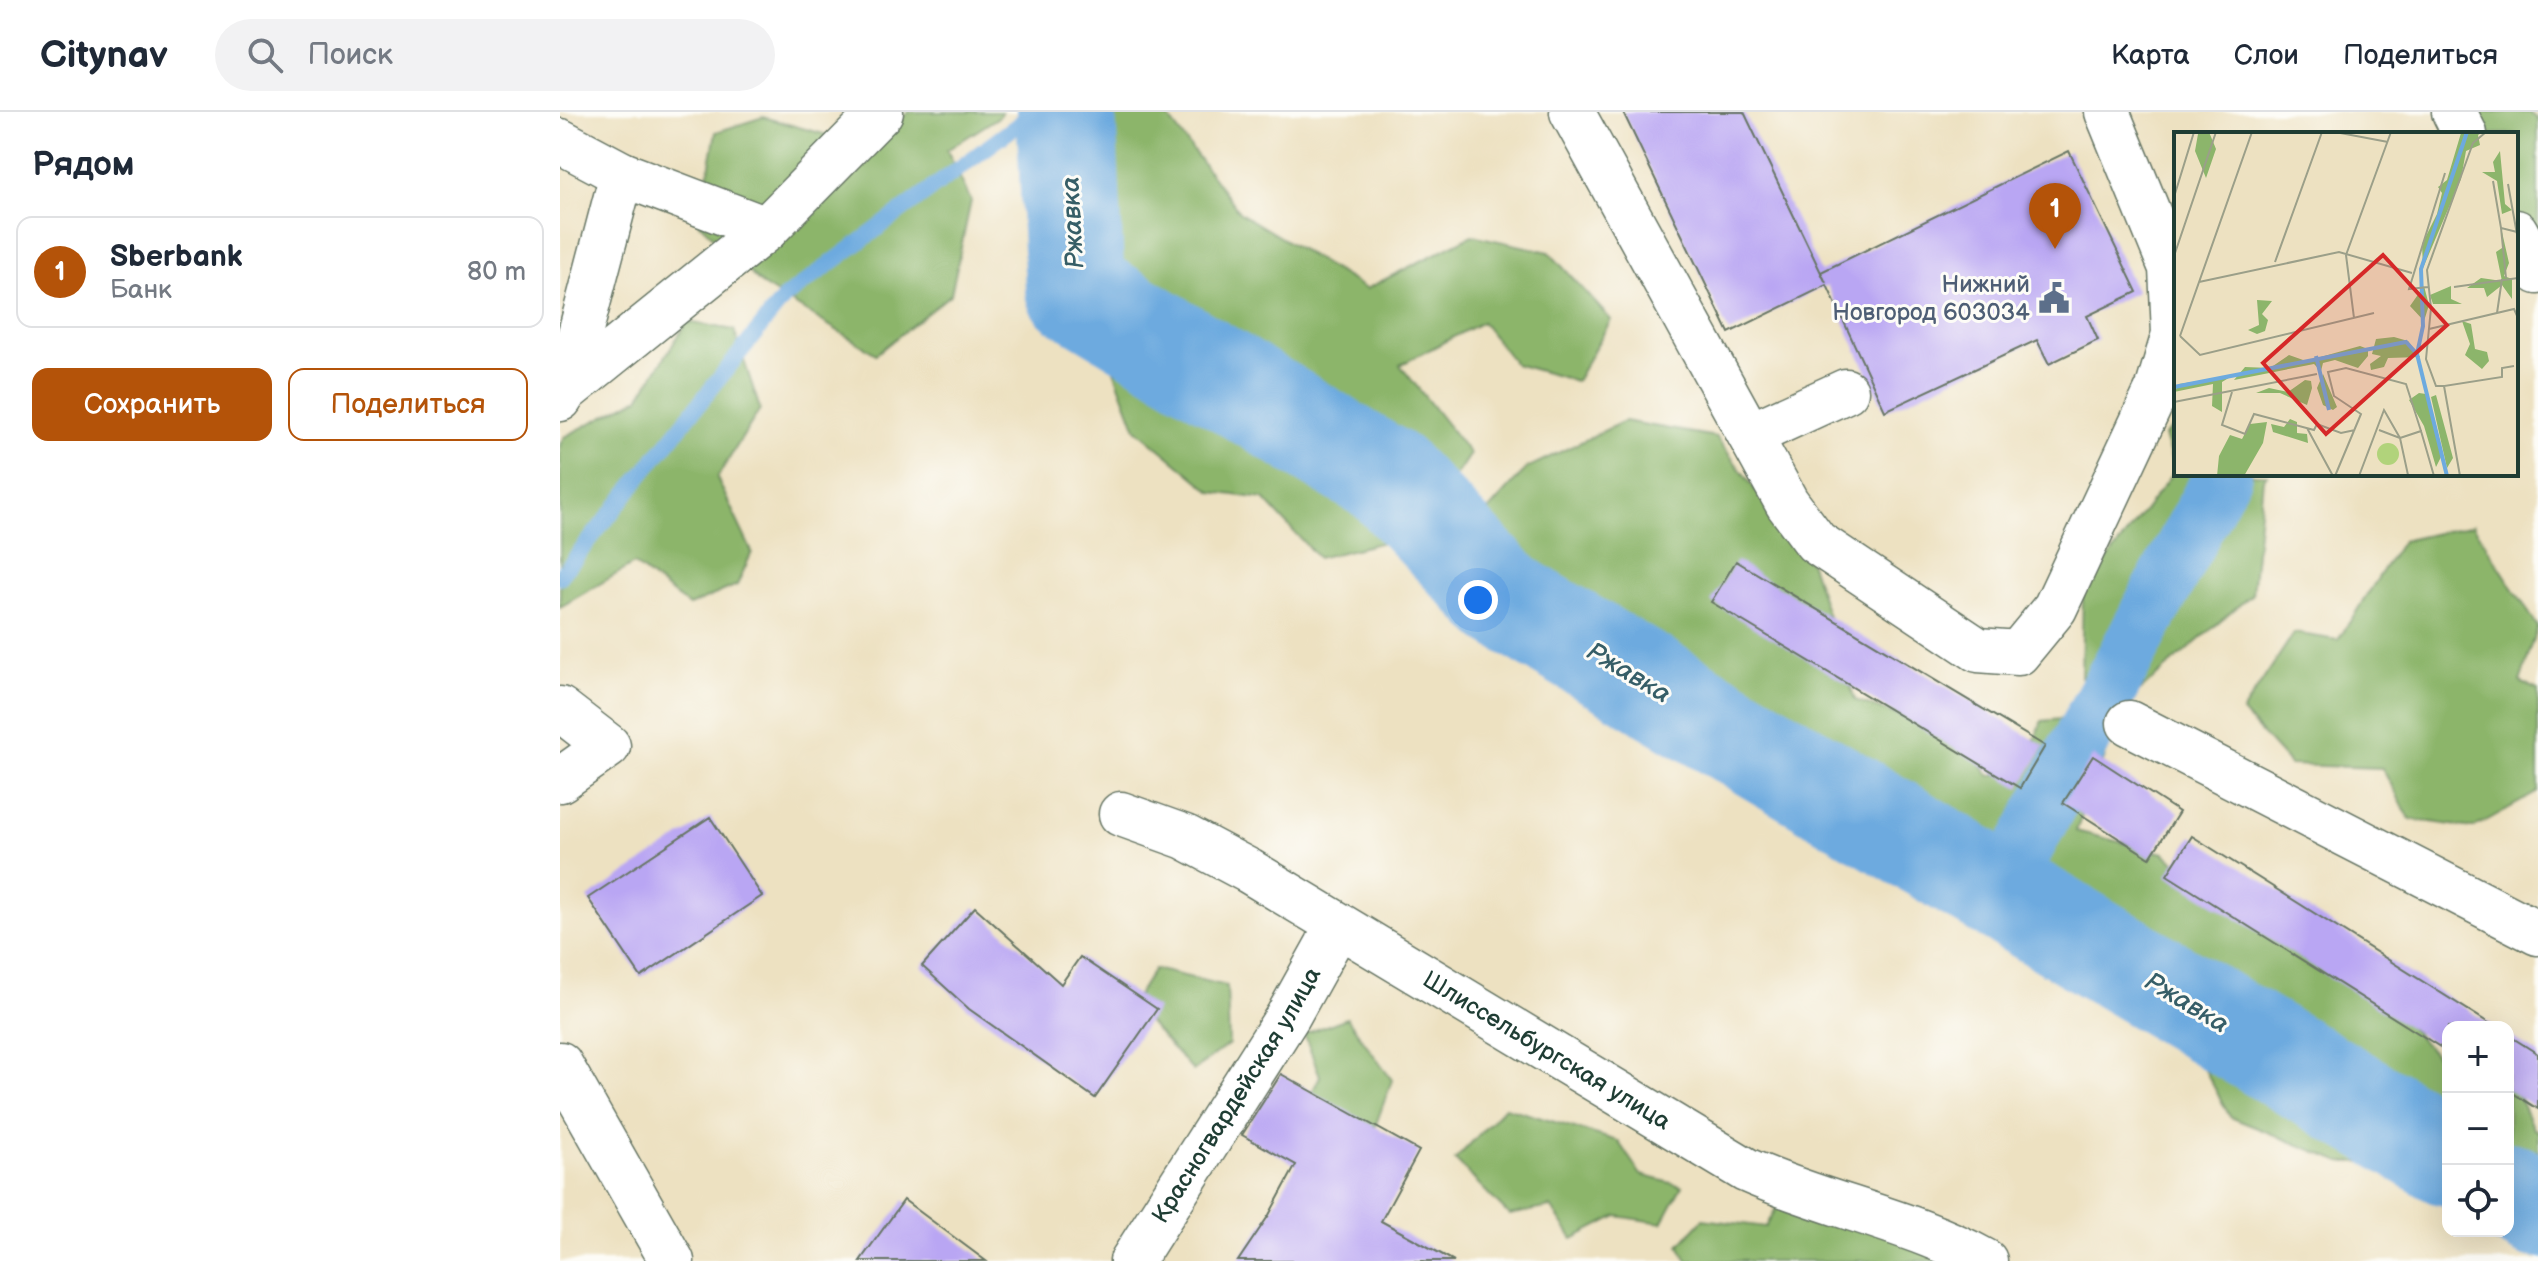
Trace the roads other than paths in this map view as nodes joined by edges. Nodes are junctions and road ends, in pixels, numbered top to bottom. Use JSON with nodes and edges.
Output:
{"nodes":[{"id":1,"x":881,"y":112,"type":"edge"},
{"id":2,"x":1572,"y":112,"type":"edge"},
{"id":3,"x":2107,"y":112,"type":"edge"},
{"id":4,"x":2454,"y":112,"type":"edge"},
{"id":5,"x":2464,"y":132,"type":"edge"},
{"id":6,"x":560,"y":141,"type":"edge"},
{"id":7,"x":622,"y":174,"type":"junction"},
{"id":8,"x":766,"y":229,"type":"junction"},
{"id":9,"x":2518,"y":236,"type":"edge"},
{"id":10,"x":2538,"y":272,"type":"edge"},
{"id":11,"x":1846,"y":391,"type":"dead end"},
{"id":12,"x":562,"y":395,"type":"edge"},
{"id":13,"x":1750,"y":435,"type":"junction"},
{"id":14,"x":560,"y":709,"type":"edge"},
{"id":15,"x":2129,"y":723,"type":"dead end"},
{"id":16,"x":560,"y":780,"type":"edge"},
{"id":17,"x":1121,"y":814,"type":"dead end"},
{"id":18,"x":1338,"y":926,"type":"junction"},
{"id":19,"x":2538,"y":933,"type":"edge"},
{"id":20,"x":560,"y":1064,"type":"edge"},
{"id":21,"x":672,"y":1261,"type":"edge"},
{"id":22,"x":1132,"y":1261,"type":"edge"},
{"id":23,"x":1985,"y":1261,"type":"edge"}],
"edges":[{"from":1,"to":8,"type":"street"},
{"from":2,"to":13,"type":"street"},
{"from":3,"to":13,"type":"street"},
{"from":4,"to":5,"type":"street"},
{"from":6,"to":7,"type":"street"},
{"from":7,"to":8,"type":"street"},
{"from":7,"to":12,"type":"street"},
{"from":8,"to":12,"type":"street"},
{"from":9,"to":10,"type":"street"},
{"from":11,"to":13,"type":"street"},
{"from":14,"to":16,"type":"street"},
{"from":15,"to":19,"type":"street"},
{"from":17,"to":18,"type":"street","name":"Шлиссельбургская улица"},
{"from":18,"to":22,"type":"street","name":"Красногвардейская улица"},
{"from":18,"to":23,"type":"street","name":"Шлиссельбургская улица"},
{"from":20,"to":21,"type":"street"}]}
